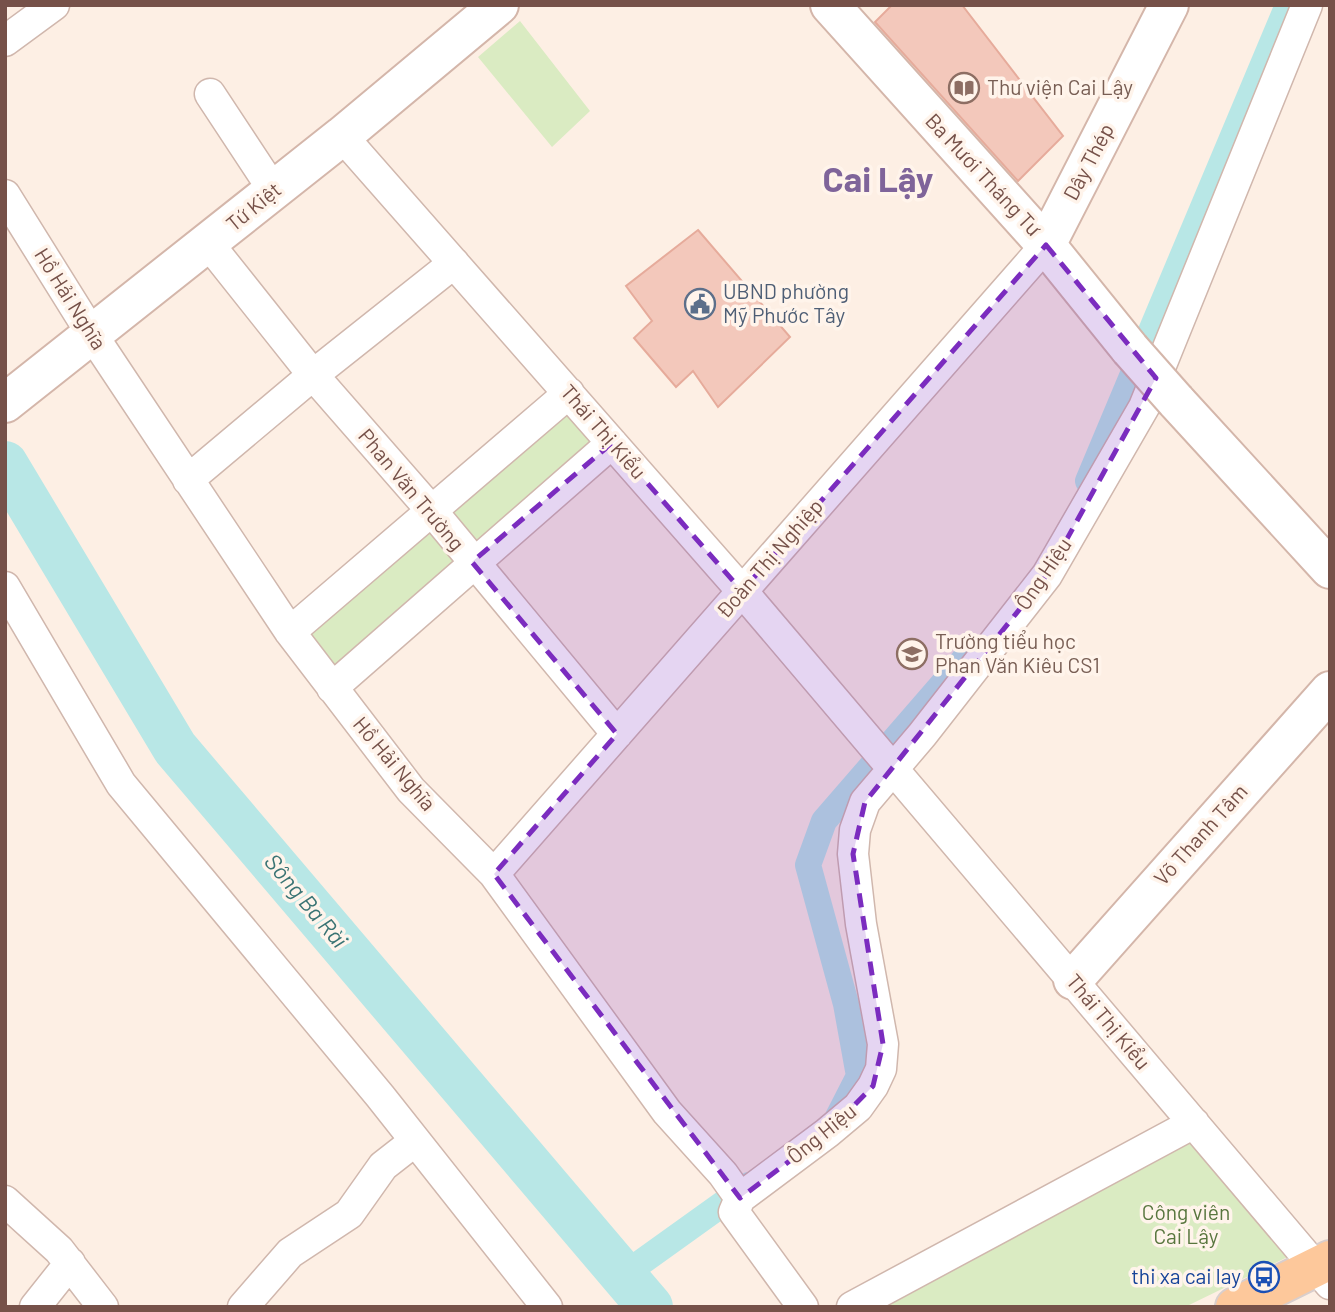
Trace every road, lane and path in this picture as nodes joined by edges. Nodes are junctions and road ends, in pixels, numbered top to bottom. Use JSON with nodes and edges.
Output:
{"nodes":[{"id":1,"x":54,"y":5,"type":"edge"},
{"id":2,"x":499,"y":5,"type":"edge"},
{"id":3,"x":831,"y":5,"type":"edge"},
{"id":4,"x":1169,"y":5,"type":"edge"},
{"id":5,"x":1307,"y":5,"type":"edge"},
{"id":6,"x":5,"y":41,"type":"edge"},
{"id":7,"x":210,"y":94,"type":"dead end"},
{"id":8,"x":342,"y":136,"type":"junction"},
{"id":9,"x":274,"y":191,"type":"junction"},
{"id":10,"x":5,"y":195,"type":"edge"},
{"id":11,"x":208,"y":243,"type":"junction"},
{"id":12,"x":1046,"y":244,"type":"junction"},
{"id":13,"x":454,"y":263,"type":"junction"},
{"id":14,"x":93,"y":336,"type":"junction"},
{"id":15,"x":313,"y":375,"type":"junction"},
{"id":16,"x":569,"y":393,"type":"junction"},
{"id":17,"x":5,"y":403,"type":"edge"},
{"id":18,"x":612,"y":443,"type":"junction"},
{"id":19,"x":188,"y":480,"type":"junction"},
{"id":20,"x":431,"y":510,"type":"junction"},
{"id":21,"x":472,"y":562,"type":"junction"},
{"id":22,"x":1330,"y":569,"type":"edge"},
{"id":23,"x":5,"y":587,"type":"edge"},
{"id":24,"x":742,"y":591,"type":"junction"},
{"id":25,"x":289,"y":632,"type":"junction"},
{"id":26,"x":332,"y":688,"type":"junction"},
{"id":27,"x":1330,"y":691,"type":"edge"},
{"id":28,"x":617,"y":734,"type":"junction"},
{"id":29,"x":891,"y":765,"type":"junction"},
{"id":30,"x":494,"y":874,"type":"junction"},
{"id":31,"x":1073,"y":980,"type":"junction"},
{"id":32,"x":1194,"y":1123,"type":"junction"},
{"id":33,"x":415,"y":1141,"type":"junction"},
{"id":34,"x":732,"y":1186,"type":"junction"},
{"id":35,"x":5,"y":1201,"type":"edge"},
{"id":36,"x":70,"y":1263,"type":"junction"},
{"id":37,"x":1327,"y":1275,"type":"edge"},
{"id":38,"x":36,"y":1307,"type":"edge"},
{"id":39,"x":103,"y":1307,"type":"edge"},
{"id":40,"x":243,"y":1307,"type":"edge"},
{"id":41,"x":547,"y":1307,"type":"edge"},
{"id":42,"x":803,"y":1307,"type":"edge"},
{"id":43,"x":852,"y":1307,"type":"edge"},
{"id":44,"x":1235,"y":1307,"type":"edge"},
{"id":45,"x":1292,"y":1307,"type":"edge"}],
"edges":[{"from":1,"to":6,"type":"street"},
{"from":2,"to":8,"type":"street","name":"Tứ Kiệt"},
{"from":3,"to":12,"type":"street","name":"Ba Mươi Tháng Tư"},
{"from":4,"to":12,"type":"street","name":"Dây Thép"},
{"from":5,"to":29,"type":"street","name":"Ông Hiệu"},
{"from":7,"to":9,"type":"street"},
{"from":8,"to":9,"type":"street","name":"Tứ Kiệt"},
{"from":8,"to":13,"type":"street","name":"Thái Thị Kiểu"},
{"from":9,"to":11,"type":"street","name":"Tứ Kiệt"},
{"from":10,"to":14,"type":"street","name":"Hồ Hải Nghĩa"},
{"from":11,"to":14,"type":"street","name":"Tứ Kiệt"},
{"from":11,"to":15,"type":"street","name":"Phan Văn Trường"},
{"from":12,"to":22,"type":"street","name":"Ba Mươi Tháng Tư","bridge":true},
{"from":12,"to":24,"type":"street","name":"Đoàn Thị Nghiệp"},
{"from":13,"to":15,"type":"street"},
{"from":13,"to":16,"type":"street","name":"Thái Thị Kiểu"},
{"from":14,"to":17,"type":"street","name":"Tứ Kiệt"},
{"from":14,"to":19,"type":"street","name":"Hồ Hải Nghĩa"},
{"from":15,"to":19,"type":"street"},
{"from":15,"to":20,"type":"street","name":"Phan Văn Trường"},
{"from":16,"to":18,"type":"street","name":"Thái Thị Kiểu"},
{"from":16,"to":20,"type":"street"},
{"from":18,"to":21,"type":"street"},
{"from":18,"to":24,"type":"street","name":"Thái Thị Kiểu"},
{"from":19,"to":25,"type":"street","name":"Hồ Hải Nghĩa"},
{"from":20,"to":21,"type":"street","name":"Phan Văn Trường"},
{"from":20,"to":25,"type":"street"},
{"from":21,"to":26,"type":"street"},
{"from":21,"to":28,"type":"street","name":"Phan Văn Trường"},
{"from":23,"to":33,"type":"street"},
{"from":24,"to":28,"type":"street","name":"Đoàn Thị Nghiệp"},
{"from":24,"to":29,"type":"street","name":"Thái Thị Kiểu"},
{"from":25,"to":26,"type":"street","name":"Hồ Hải Nghĩa"},
{"from":26,"to":30,"type":"street","name":"Hồ Hải Nghĩa"},
{"from":27,"to":31,"type":"street","name":"Võ Thanh Tâm"},
{"from":28,"to":30,"type":"street","name":"Đoàn Thị Nghiệp"},
{"from":29,"to":31,"type":"street","name":"Thái Thị Kiểu"},
{"from":29,"to":34,"type":"street","name":"Ông Hiệu"},
{"from":30,"to":34,"type":"street","name":"Hồ Hải Nghĩa"},
{"from":31,"to":32,"type":"street","name":"Thái Thị Kiểu"},
{"from":32,"to":37,"type":"street","name":"Thái Thị Kiểu"},
{"from":32,"to":43,"type":"street"},
{"from":33,"to":40,"type":"street"},
{"from":33,"to":41,"type":"street"},
{"from":34,"to":42,"type":"street"},
{"from":35,"to":36,"type":"street"},
{"from":36,"to":38,"type":"street"},
{"from":36,"to":39,"type":"street"},
{"from":37,"to":44,"type":"main road"},
{"from":37,"to":45,"type":"main road"}]}
